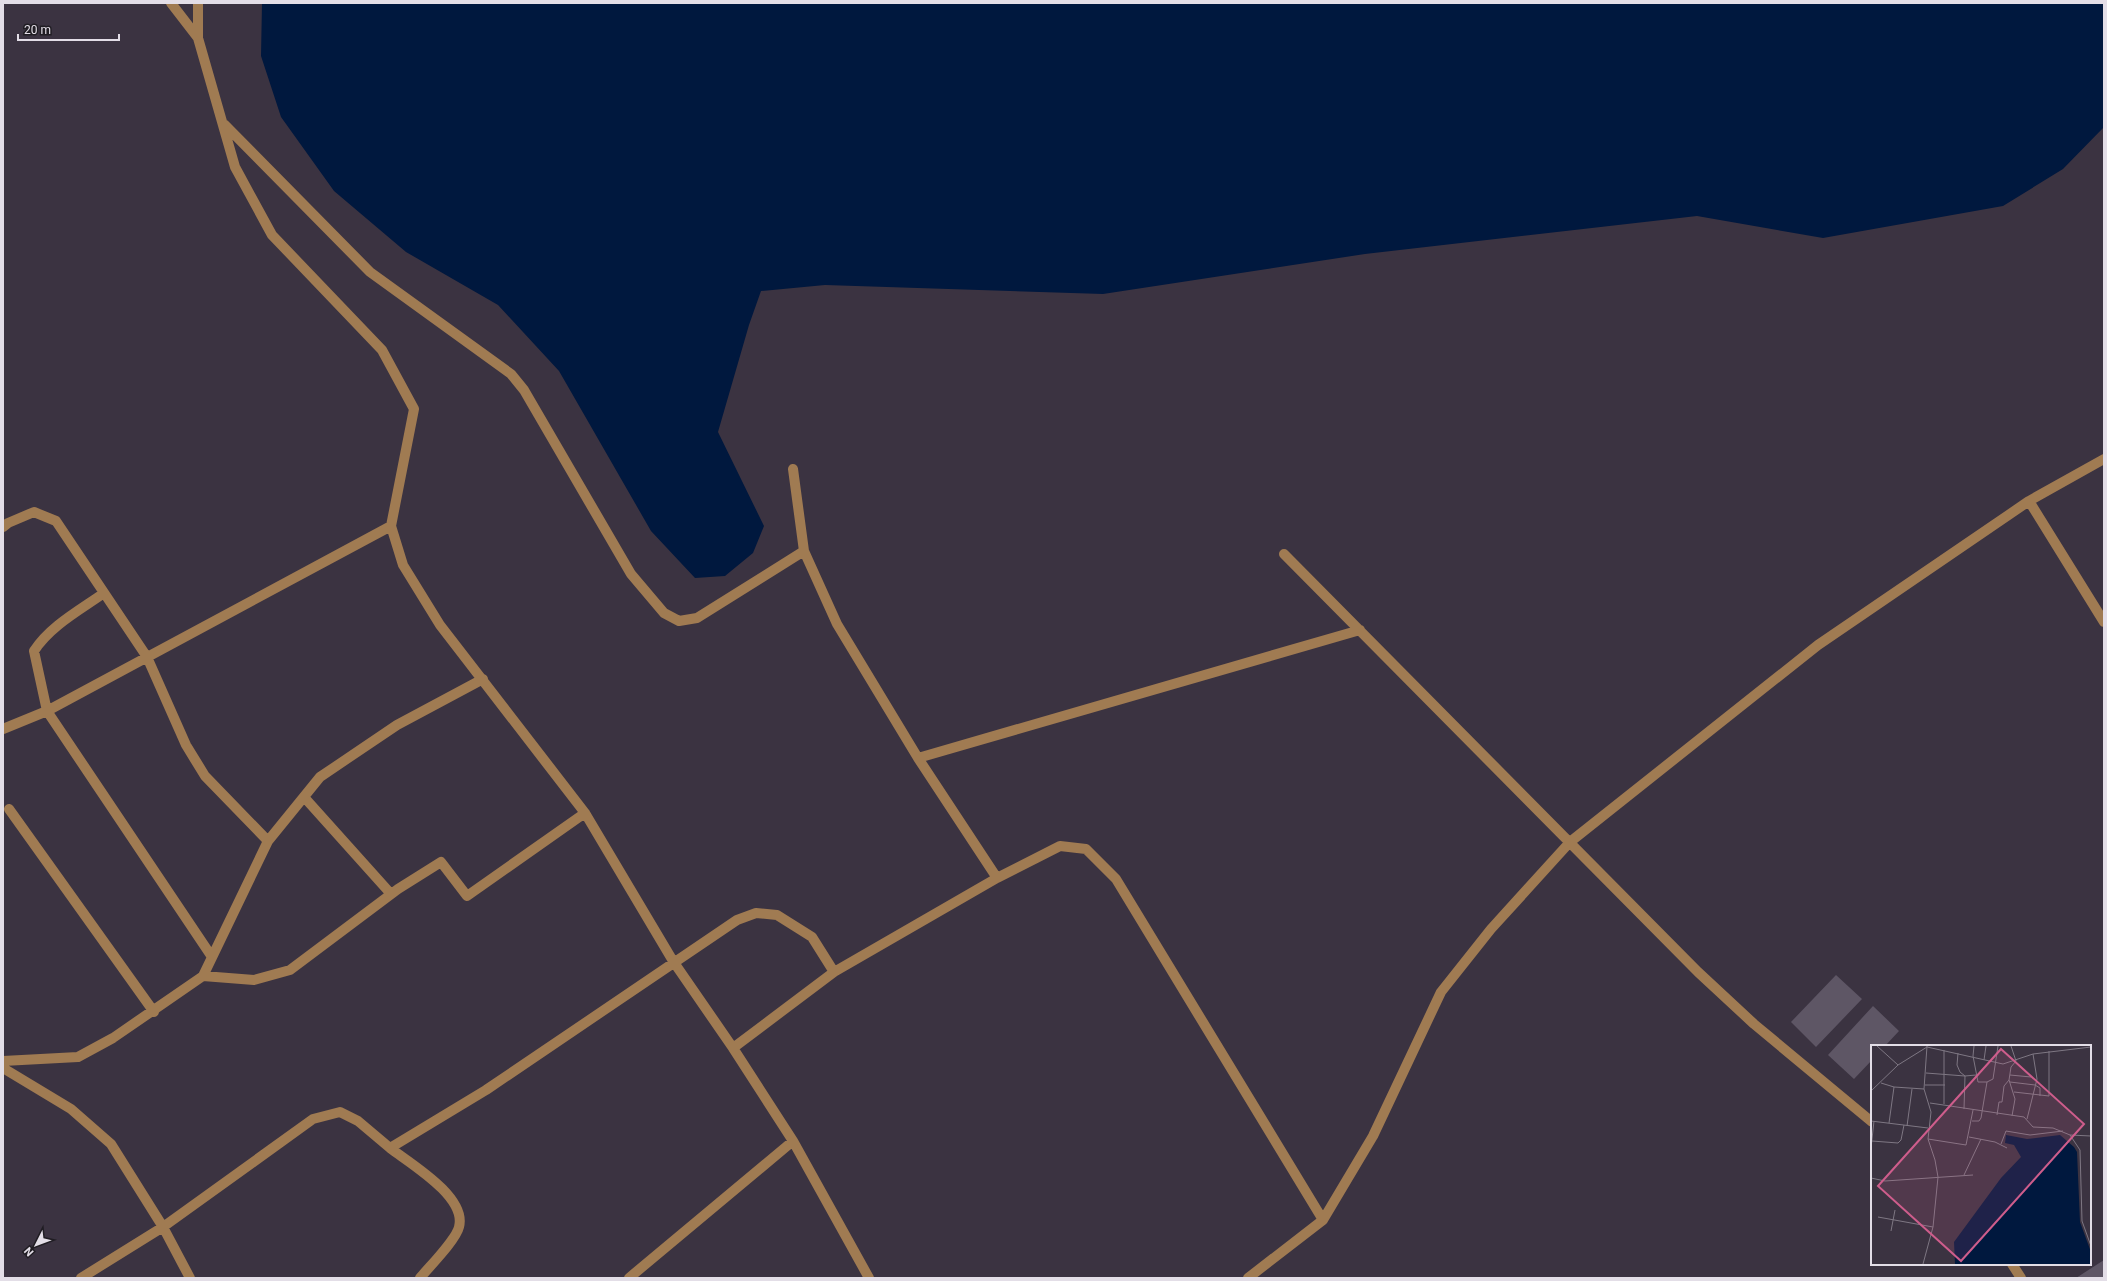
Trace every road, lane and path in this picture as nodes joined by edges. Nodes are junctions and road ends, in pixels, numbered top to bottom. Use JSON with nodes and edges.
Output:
{"nodes":[{"id":1,"x":171,"y":3,"type":"edge"},
{"id":2,"x":198,"y":3,"type":"edge"},
{"id":3,"x":198,"y":38,"type":"junction"},
{"id":4,"x":222,"y":122,"type":"junction"},
{"id":5,"x":2104,"y":460,"type":"edge"},
{"id":6,"x":793,"y":468,"type":"dead end"},
{"id":7,"x":2029,"y":501,"type":"junction"},
{"id":8,"x":391,"y":526,"type":"junction"},
{"id":9,"x":3,"y":528,"type":"edge"},
{"id":10,"x":804,"y":551,"type":"junction"},
{"id":11,"x":1284,"y":554,"type":"dead end"},
{"id":12,"x":104,"y":593,"type":"junction"},
{"id":13,"x":2104,"y":622,"type":"edge"},
{"id":14,"x":1360,"y":630,"type":"junction"},
{"id":15,"x":147,"y":657,"type":"junction"},
{"id":16,"x":483,"y":679,"type":"junction"},
{"id":17,"x":47,"y":711,"type":"junction"},
{"id":18,"x":3,"y":729,"type":"edge"},
{"id":19,"x":918,"y":758,"type":"junction"},
{"id":20,"x":304,"y":797,"type":"junction"},
{"id":21,"x":9,"y":809,"type":"dead end"},
{"id":22,"x":586,"y":813,"type":"junction"},
{"id":23,"x":268,"y":841,"type":"junction"},
{"id":24,"x":1570,"y":842,"type":"junction"},
{"id":25,"x":997,"y":878,"type":"junction"},
{"id":26,"x":391,"y":894,"type":"junction"},
{"id":27,"x":212,"y":957,"type":"junction"},
{"id":28,"x":673,"y":961,"type":"junction"},
{"id":29,"x":834,"y":972,"type":"junction"},
{"id":30,"x":203,"y":976,"type":"junction"},
{"id":31,"x":154,"y":1012,"type":"junction"},
{"id":32,"x":733,"y":1048,"type":"junction"},
{"id":33,"x":3,"y":1061,"type":"edge"},
{"id":34,"x":3,"y":1068,"type":"edge"},
{"id":35,"x":1871,"y":1121,"type":"edge"},
{"id":36,"x":793,"y":1141,"type":"junction"},
{"id":37,"x":390,"y":1148,"type":"junction"},
{"id":38,"x":1323,"y":1220,"type":"junction"},
{"id":39,"x":163,"y":1227,"type":"junction"},
{"id":40,"x":2013,"y":1265,"type":"edge"},
{"id":41,"x":81,"y":1278,"type":"edge"},
{"id":42,"x":190,"y":1278,"type":"edge"},
{"id":43,"x":420,"y":1278,"type":"edge"},
{"id":44,"x":629,"y":1278,"type":"edge"},
{"id":45,"x":869,"y":1278,"type":"edge"},
{"id":46,"x":1248,"y":1278,"type":"edge"},
{"id":47,"x":2021,"y":1278,"type":"edge"}],
"edges":[{"from":1,"to":3,"type":"street"},
{"from":2,"to":3,"type":"street"},
{"from":3,"to":4,"type":"street"},
{"from":4,"to":8,"type":"street"},
{"from":4,"to":10,"type":"street"},
{"from":5,"to":7,"type":"street"},
{"from":6,"to":10,"type":"street"},
{"from":7,"to":13,"type":"street"},
{"from":7,"to":24,"type":"street"},
{"from":8,"to":15,"type":"street"},
{"from":8,"to":16,"type":"street"},
{"from":9,"to":12,"type":"street"},
{"from":10,"to":19,"type":"street"},
{"from":11,"to":14,"type":"street"},
{"from":12,"to":15,"type":"street"},
{"from":12,"to":17,"type":"street"},
{"from":14,"to":19,"type":"street"},
{"from":14,"to":24,"type":"street"},
{"from":15,"to":17,"type":"street"},
{"from":15,"to":23,"type":"street"},
{"from":16,"to":20,"type":"street"},
{"from":16,"to":22,"type":"street"},
{"from":17,"to":18,"type":"street"},
{"from":17,"to":27,"type":"street"},
{"from":19,"to":25,"type":"street"},
{"from":20,"to":23,"type":"street"},
{"from":20,"to":26,"type":"street"},
{"from":21,"to":31,"type":"street"},
{"from":22,"to":26,"type":"street"},
{"from":22,"to":28,"type":"street"},
{"from":23,"to":27,"type":"street"},
{"from":24,"to":35,"type":"street"},
{"from":24,"to":38,"type":"street"},
{"from":25,"to":29,"type":"street"},
{"from":25,"to":38,"type":"street"},
{"from":26,"to":30,"type":"street"},
{"from":27,"to":30,"type":"street"},
{"from":28,"to":29,"type":"street"},
{"from":28,"to":32,"type":"street"},
{"from":28,"to":37,"type":"street"},
{"from":29,"to":32,"type":"street"},
{"from":30,"to":31,"type":"street"},
{"from":31,"to":33,"type":"street"},
{"from":32,"to":36,"type":"street"},
{"from":34,"to":39,"type":"street"},
{"from":36,"to":44,"type":"street"},
{"from":36,"to":45,"type":"street"},
{"from":37,"to":39,"type":"street"},
{"from":37,"to":43,"type":"street"},
{"from":38,"to":46,"type":"street"},
{"from":39,"to":41,"type":"street"},
{"from":39,"to":42,"type":"street"},
{"from":40,"to":47,"type":"street"}]}
